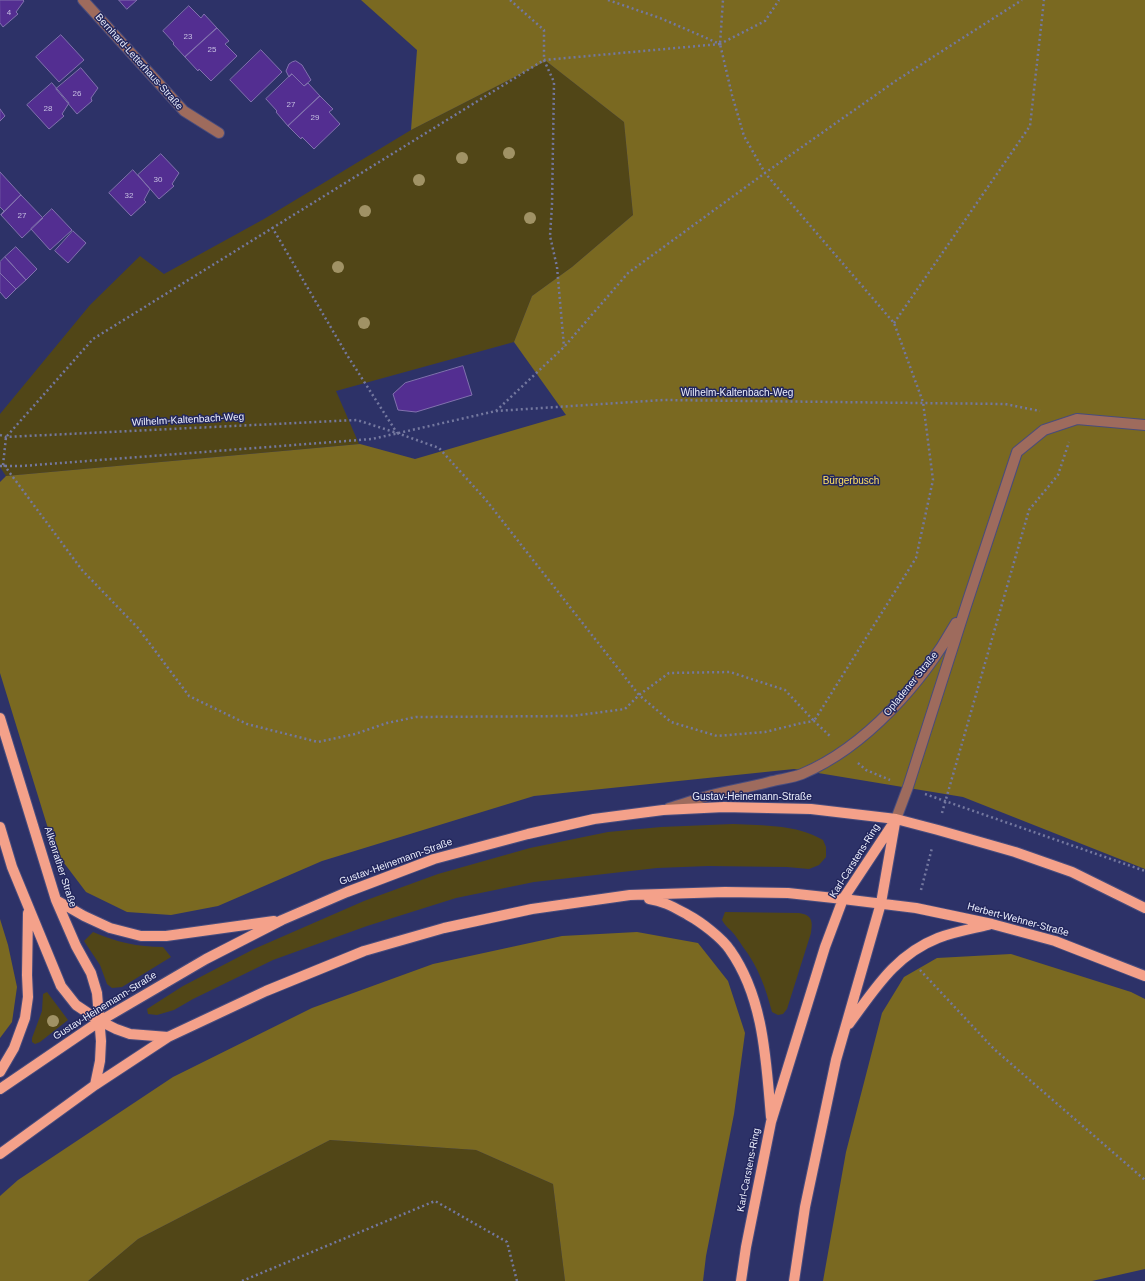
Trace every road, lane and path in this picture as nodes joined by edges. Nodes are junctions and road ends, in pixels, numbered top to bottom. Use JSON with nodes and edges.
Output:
{"nodes":[{"id":1,"x":83,"y":0,"type":"edge"},
{"id":2,"x":510,"y":0,"type":"edge"},
{"id":3,"x":608,"y":0,"type":"edge"},
{"id":4,"x":723,"y":0,"type":"edge"},
{"id":5,"x":779,"y":0,"type":"edge"},
{"id":6,"x":1022,"y":0,"type":"edge"},
{"id":7,"x":1044,"y":0,"type":"edge"},
{"id":8,"x":720,"y":44,"type":"junction"},
{"id":9,"x":544,"y":60,"type":"junction"},
{"id":10,"x":219,"y":133,"type":"dead end"},
{"id":11,"x":765,"y":173,"type":"junction"},
{"id":12,"x":272,"y":227,"type":"junction"},
{"id":13,"x":894,"y":323,"type":"junction"},
{"id":14,"x":564,"y":347,"type":"junction"},
{"id":15,"x":923,"y":402,"type":"junction"},
{"id":16,"x":496,"y":411,"type":"junction"},
{"id":17,"x":1041,"y":411,"type":"dead end"},
{"id":18,"x":1077,"y":419,"type":"junction"},
{"id":19,"x":1145,"y":425,"type":"edge"},
{"id":20,"x":397,"y":433,"type":"junction"},
{"id":21,"x":0,"y":435,"type":"edge"},
{"id":22,"x":6,"y":437,"type":"junction"},
{"id":23,"x":2,"y":466,"type":"edge"},
{"id":24,"x":966,"y":606,"type":"junction"},
{"id":25,"x":639,"y":695,"type":"junction"},
{"id":26,"x":0,"y":718,"type":"edge"},
{"id":27,"x":814,"y":721,"type":"junction"},
{"id":28,"x":844,"y":749,"type":"junction"},
{"id":29,"x":908,"y":787,"type":"junction"},
{"id":30,"x":945,"y":801,"type":"junction"},
{"id":31,"x":663,"y":810,"type":"junction"},
{"id":32,"x":896,"y":820,"type":"junction"},
{"id":33,"x":0,"y":827,"type":"edge"},
{"id":34,"x":938,"y":830,"type":"junction"},
{"id":35,"x":1145,"y":870,"type":"edge"},
{"id":36,"x":630,"y":895,"type":"junction"},
{"id":37,"x":843,"y":899,"type":"junction"},
{"id":38,"x":56,"y":900,"type":"junction"},
{"id":39,"x":880,"y":903,"type":"junction"},
{"id":40,"x":916,"y":908,"type":"junction"},
{"id":41,"x":1145,"y":908,"type":"edge"},
{"id":42,"x":28,"y":909,"type":"junction"},
{"id":43,"x":282,"y":920,"type":"junction"},
{"id":44,"x":992,"y":924,"type":"junction"},
{"id":45,"x":914,"y":950,"type":"junction"},
{"id":46,"x":1145,"y":976,"type":"edge"},
{"id":47,"x":100,"y":1021,"type":"junction"},
{"id":48,"x":844,"y":1030,"type":"junction"},
{"id":49,"x":168,"y":1037,"type":"junction"},
{"id":50,"x":0,"y":1072,"type":"edge"},
{"id":51,"x":95,"y":1085,"type":"junction"},
{"id":52,"x":0,"y":1089,"type":"edge"},
{"id":53,"x":771,"y":1122,"type":"junction"},
{"id":54,"x":0,"y":1154,"type":"edge"},
{"id":55,"x":1145,"y":1180,"type":"edge"},
{"id":56,"x":242,"y":1281,"type":"edge"},
{"id":57,"x":517,"y":1281,"type":"edge"},
{"id":58,"x":741,"y":1281,"type":"edge"},
{"id":59,"x":794,"y":1281,"type":"edge"}],
"edges":[{"from":1,"to":10,"type":"street","name":"Bernhard-Letterhaus-Straße"},
{"from":2,"to":9,"type":"path"},
{"from":3,"to":8,"type":"path"},
{"from":4,"to":8,"type":"path"},
{"from":5,"to":8,"type":"path"},
{"from":6,"to":11,"type":"path"},
{"from":7,"to":13,"type":"path"},
{"from":8,"to":9,"type":"path"},
{"from":8,"to":11,"type":"path"},
{"from":9,"to":12,"type":"path"},
{"from":9,"to":14,"type":"path"},
{"from":11,"to":13,"type":"path"},
{"from":11,"to":14,"type":"path"},
{"from":12,"to":20,"type":"path"},
{"from":12,"to":22,"type":"path"},
{"from":13,"to":15,"type":"path"},
{"from":14,"to":16,"type":"path"},
{"from":15,"to":16,"type":"path","name":"Wilhelm-Kaltenbach-Weg"},
{"from":15,"to":17,"type":"path","name":"Wilhelm-Kaltenbach-Weg"},
{"from":15,"to":27,"type":"path"},
{"from":16,"to":20,"type":"path","name":"Wilhelm-Kaltenbach-Weg"},
{"from":18,"to":19,"type":"street","name":"Opladener Straße"},
{"from":18,"to":24,"type":"street","name":"Opladener Straße"},
{"from":18,"to":30,"type":"path"},
{"from":20,"to":22,"type":"path","name":"Wilhelm-Kaltenbach-Weg"},
{"from":20,"to":23,"type":"path","name":"Wilhelm-Kaltenbach-Weg"},
{"from":20,"to":25,"type":"path"},
{"from":21,"to":22,"type":"path"},
{"from":22,"to":23,"type":"path"},
{"from":23,"to":25,"type":"path"},
{"from":24,"to":28,"type":"street","name":"Opladener Straße"},
{"from":24,"to":29,"type":"street","name":"Opladener Straße"},
{"from":25,"to":27,"type":"path"},
{"from":25,"to":27,"type":"path"},
{"from":26,"to":38,"type":"main road","name":"Alkenrather Straße"},
{"from":27,"to":28,"type":"path"},
{"from":28,"to":29,"type":"path"},
{"from":28,"to":31,"type":"street","name":"Opladener Straße"},
{"from":29,"to":30,"type":"path"},
{"from":29,"to":32,"type":"street","name":"Opladener Straße"},
{"from":30,"to":34,"type":"path"},
{"from":30,"to":35,"type":"path"},
{"from":31,"to":32,"type":"main road","name":"Gustav-Heinemann-Straße"},
{"from":31,"to":43,"type":"main road","name":"Gustav-Heinemann-Straße"},
{"from":32,"to":34,"type":"main road"},
{"from":32,"to":37,"type":"main road","name":"Karl-Carstens-Ring"},
{"from":32,"to":39,"type":"main road","name":"Karl-Carstens-Ring"},
{"from":33,"to":42,"type":"main road"},
{"from":34,"to":40,"type":"path"},
{"from":34,"to":41,"type":"main road"},
{"from":36,"to":37,"type":"main road"},
{"from":36,"to":49,"type":"main road"},
{"from":36,"to":53,"type":"main road"},
{"from":37,"to":39,"type":"main road"},
{"from":37,"to":53,"type":"main road","name":"Karl-Carstens-Ring"},
{"from":38,"to":43,"type":"main road"},
{"from":38,"to":47,"type":"main road","name":"Alkenrather Straße"},
{"from":39,"to":40,"type":"main road","name":"Herbert-Wehner-Straße"},
{"from":39,"to":48,"type":"main road","name":"Karl-Carstens-Ring"},
{"from":40,"to":44,"type":"main road","name":"Herbert-Wehner-Straße"},
{"from":42,"to":47,"type":"main road"},
{"from":42,"to":50,"type":"main road"},
{"from":43,"to":47,"type":"main road","name":"Gustav-Heinemann-Straße"},
{"from":44,"to":45,"type":"main road"},
{"from":44,"to":46,"type":"main road","name":"Herbert-Wehner-Straße"},
{"from":45,"to":48,"type":"main road"},
{"from":45,"to":55,"type":"path"},
{"from":47,"to":49,"type":"main road"},
{"from":47,"to":51,"type":"main road","name":"Alkenrather Straße"},
{"from":47,"to":52,"type":"main road","name":"Gustav-Heinemann-Straße"},
{"from":48,"to":59,"type":"main road","name":"Karl-Carstens-Ring"},
{"from":49,"to":51,"type":"main road"},
{"from":51,"to":54,"type":"main road"},
{"from":53,"to":58,"type":"main road","name":"Karl-Carstens-Ring"},
{"from":56,"to":57,"type":"path"}]}
